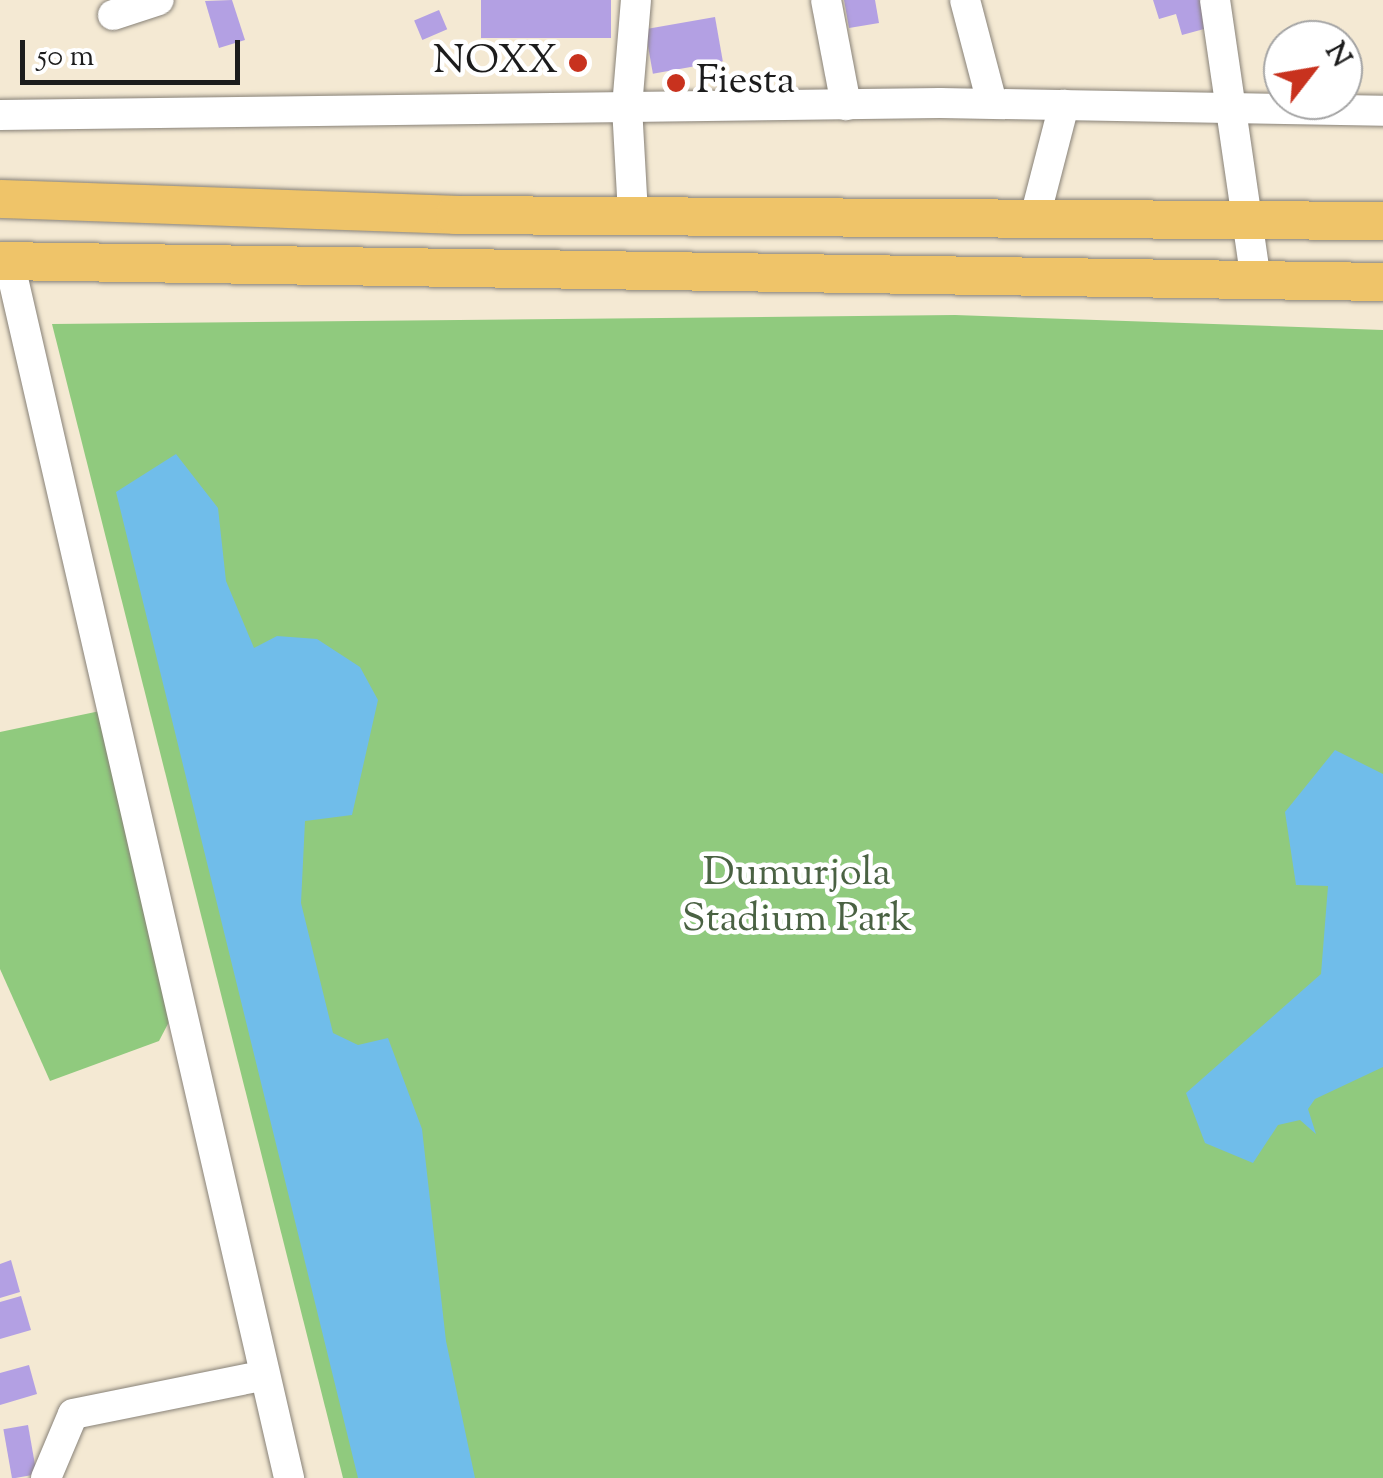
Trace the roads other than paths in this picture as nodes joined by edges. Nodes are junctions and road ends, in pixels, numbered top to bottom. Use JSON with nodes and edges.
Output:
{"nodes":[{"id":1,"x":159,"y":0,"type":"edge"},
{"id":2,"x":636,"y":0,"type":"edge"},
{"id":3,"x":826,"y":0,"type":"edge"},
{"id":4,"x":965,"y":0,"type":"edge"},
{"id":5,"x":1215,"y":0,"type":"edge"},
{"id":6,"x":113,"y":15,"type":"dead end"},
{"id":7,"x":992,"y":104,"type":"junction"},
{"id":8,"x":1064,"y":105,"type":"junction"},
{"id":9,"x":846,"y":106,"type":"junction"},
{"id":10,"x":627,"y":107,"type":"junction"},
{"id":11,"x":1232,"y":108,"type":"junction"},
{"id":12,"x":1383,"y":111,"type":"edge"},
{"id":13,"x":0,"y":115,"type":"edge"},
{"id":14,"x":0,"y":199,"type":"edge"},
{"id":15,"x":634,"y":214,"type":"junction"},
{"id":16,"x":1035,"y":218,"type":"junction"},
{"id":17,"x":1254,"y":221,"type":"junction"},
{"id":18,"x":1383,"y":221,"type":"edge"},
{"id":19,"x":5,"y":261,"type":"edge"},
{"id":20,"x":1256,"y":280,"type":"junction"},
{"id":21,"x":1383,"y":282,"type":"edge"},
{"id":22,"x":261,"y":1376,"type":"junction"},
{"id":23,"x":46,"y":1478,"type":"edge"},
{"id":24,"x":289,"y":1478,"type":"edge"}],
"edges":[{"from":1,"to":6,"type":"street"},
{"from":2,"to":10,"type":"street"},
{"from":3,"to":9,"type":"street"},
{"from":4,"to":7,"type":"street"},
{"from":5,"to":11,"type":"street"},
{"from":7,"to":8,"type":"street"},
{"from":7,"to":9,"type":"street"},
{"from":8,"to":11,"type":"street"},
{"from":8,"to":16,"type":"street"},
{"from":9,"to":10,"type":"street"},
{"from":10,"to":13,"type":"street"},
{"from":10,"to":15,"type":"street"},
{"from":11,"to":12,"type":"street"},
{"from":11,"to":17,"type":"street"},
{"from":14,"to":15,"type":"main road"},
{"from":15,"to":16,"type":"main road"},
{"from":16,"to":17,"type":"main road"},
{"from":17,"to":18,"type":"main road"},
{"from":17,"to":20,"type":"street"},
{"from":19,"to":20,"type":"main road"},
{"from":19,"to":22,"type":"street"},
{"from":20,"to":21,"type":"main road"},
{"from":22,"to":23,"type":"street"},
{"from":22,"to":24,"type":"street"}]}
